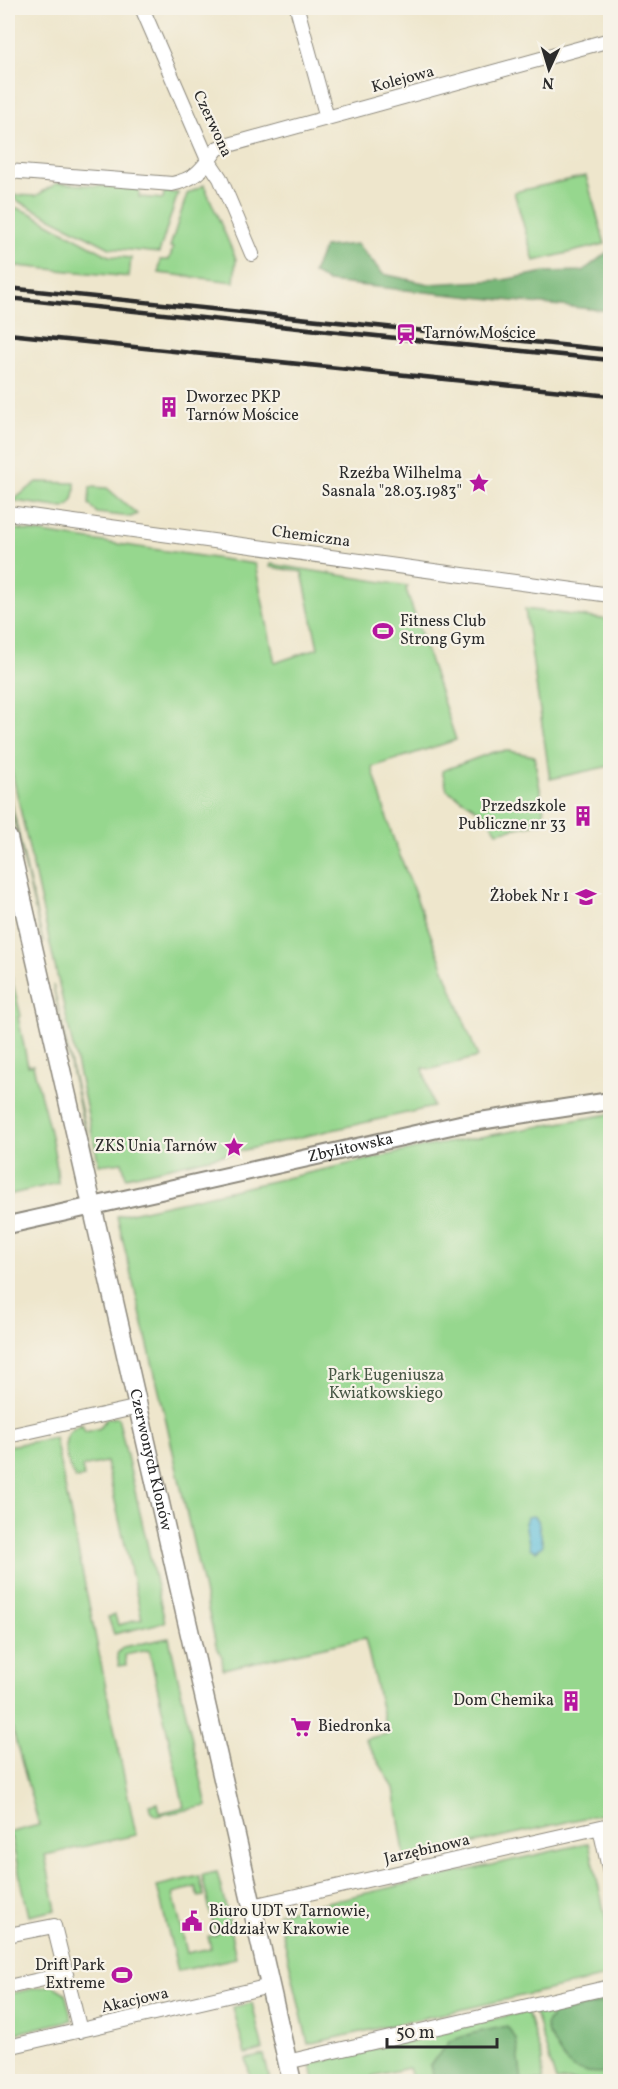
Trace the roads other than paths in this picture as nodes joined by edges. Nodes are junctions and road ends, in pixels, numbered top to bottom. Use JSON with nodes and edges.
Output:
{"nodes":[{"id":1,"x":142,"y":8,"type":"edge"},
{"id":2,"x":297,"y":8,"type":"edge"},
{"id":3,"x":610,"y":40,"type":"edge"},
{"id":4,"x":327,"y":118,"type":"junction"},
{"id":5,"x":208,"y":160,"type":"junction"},
{"id":6,"x":8,"y":171,"type":"edge"},
{"id":7,"x":252,"y":254,"type":"dead end"},
{"id":8,"x":8,"y":513,"type":"edge"},
{"id":9,"x":610,"y":595,"type":"edge"},
{"id":10,"x":8,"y":838,"type":"edge"},
{"id":11,"x":610,"y":1101,"type":"edge"},
{"id":12,"x":92,"y":1207,"type":"junction"},
{"id":13,"x":8,"y":1225,"type":"edge"},
{"id":14,"x":139,"y":1407,"type":"junction"},
{"id":15,"x":8,"y":1436,"type":"edge"},
{"id":16,"x":605,"y":1827,"type":"edge"},
{"id":17,"x":610,"y":1873,"type":"edge"},
{"id":18,"x":252,"y":1906,"type":"junction"},
{"id":19,"x":8,"y":1935,"type":"edge"},
{"id":20,"x":66,"y":1974,"type":"junction"},
{"id":21,"x":270,"y":1986,"type":"junction"},
{"id":22,"x":8,"y":1987,"type":"edge"},
{"id":23,"x":610,"y":1987,"type":"edge"},
{"id":24,"x":80,"y":2031,"type":"junction"},
{"id":25,"x":8,"y":2047,"type":"edge"},
{"id":26,"x":287,"y":2062,"type":"junction"},
{"id":27,"x":292,"y":2082,"type":"edge"}],
"edges":[{"from":1,"to":5,"type":"street","name":"Czerwona"},
{"from":2,"to":4,"type":"street"},
{"from":3,"to":4,"type":"street","name":"Kolejowa"},
{"from":4,"to":5,"type":"street","name":"Kolejowa"},
{"from":5,"to":6,"type":"street","name":"Kolejowa"},
{"from":5,"to":7,"type":"street","name":"Czerwona"},
{"from":8,"to":9,"type":"street","name":"Chemiczna"},
{"from":10,"to":12,"type":"main road","name":"Czerwonych Klonów"},
{"from":11,"to":12,"type":"street","name":"Zbylitowska"},
{"from":12,"to":13,"type":"street","name":"Zbylitowska"},
{"from":12,"to":14,"type":"main road","name":"Czerwonych Klonów"},
{"from":14,"to":15,"type":"street"},
{"from":14,"to":18,"type":"main road","name":"Czerwonych Klonów"},
{"from":16,"to":17,"type":"street"},
{"from":16,"to":18,"type":"street","name":"Jarzębinowa"},
{"from":18,"to":21,"type":"main road","name":"Czerwonych Klonów"},
{"from":19,"to":20,"type":"street"},
{"from":20,"to":22,"type":"street"},
{"from":20,"to":24,"type":"street"},
{"from":21,"to":24,"type":"street","name":"Akacjowa"},
{"from":21,"to":26,"type":"main road","name":"Czerwonych Klonów"},
{"from":23,"to":26,"type":"street"},
{"from":24,"to":25,"type":"street","name":"Akacjowa"},
{"from":26,"to":27,"type":"main road","name":"Czerwonych Klonów"}]}
